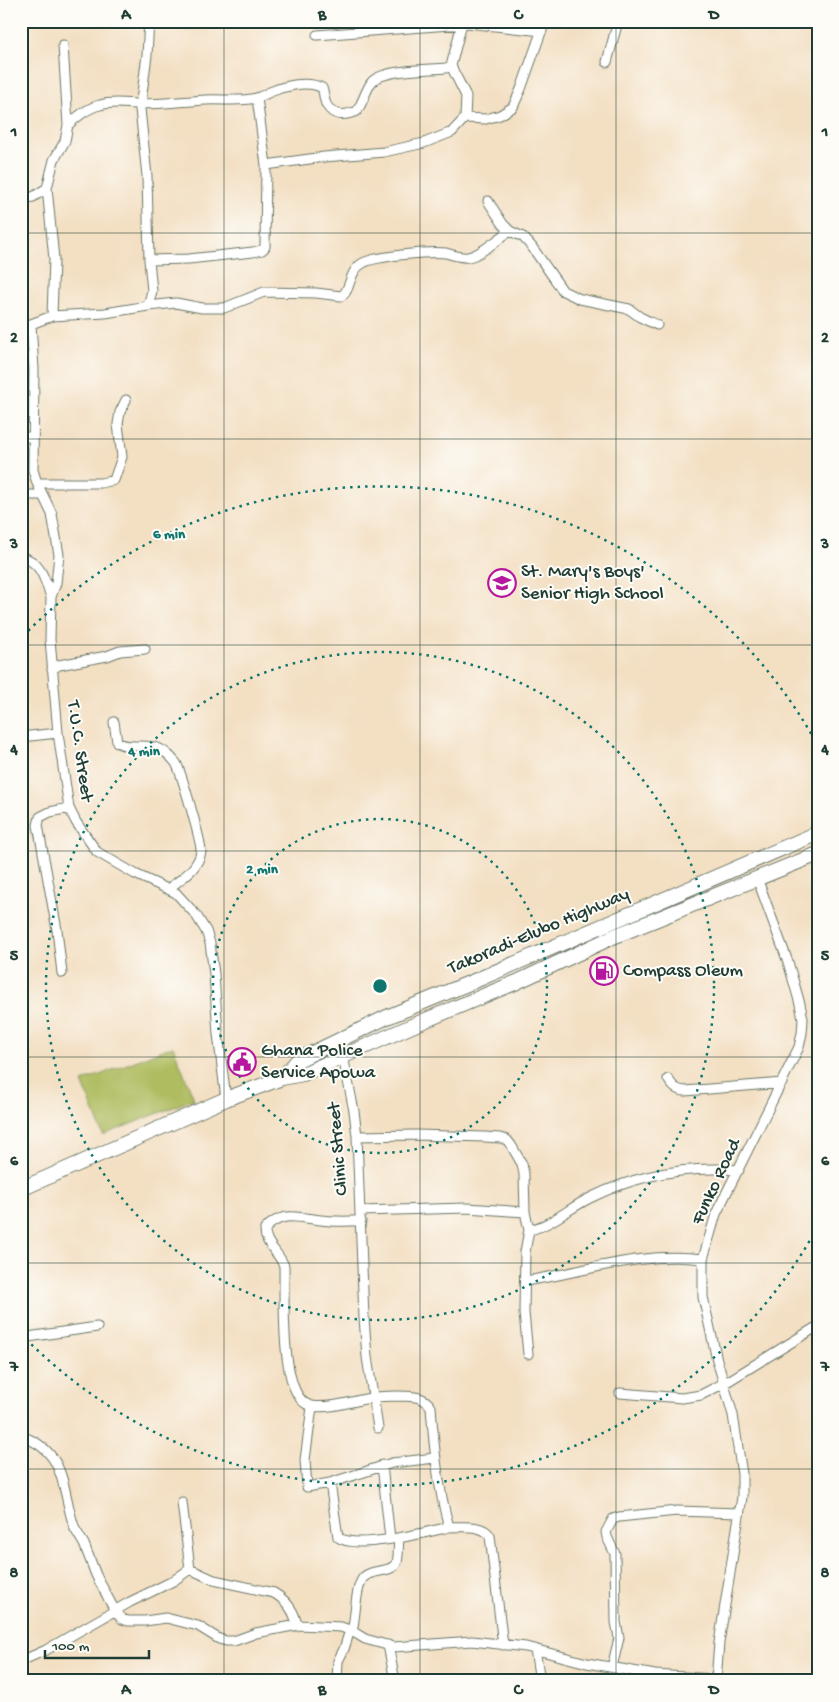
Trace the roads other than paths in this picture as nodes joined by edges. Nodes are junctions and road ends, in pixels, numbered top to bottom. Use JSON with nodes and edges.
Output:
{"nodes":[{"id":1,"x":149,"y":21,"type":"edge"},
{"id":2,"x":545,"y":21,"type":"edge"},
{"id":3,"x":618,"y":21,"type":"edge"},
{"id":4,"x":463,"y":24,"type":"junction"},
{"id":5,"x":542,"y":31,"type":"junction"},
{"id":6,"x":317,"y":36,"type":"dead end"},
{"id":7,"x":62,"y":45,"type":"dead end"},
{"id":8,"x":607,"y":62,"type":"dead end"},
{"id":9,"x":451,"y":66,"type":"junction"},
{"id":10,"x":257,"y":98,"type":"junction"},
{"id":11,"x":141,"y":104,"type":"junction"},
{"id":12,"x":465,"y":118,"type":"junction"},
{"id":13,"x":68,"y":125,"type":"junction"},
{"id":14,"x":266,"y":165,"type":"junction"},
{"id":15,"x":47,"y":188,"type":"junction"},
{"id":16,"x":21,"y":199,"type":"edge"},
{"id":17,"x":488,"y":202,"type":"dead end"},
{"id":18,"x":510,"y":230,"type":"junction"},
{"id":19,"x":149,"y":260,"type":"junction"},
{"id":20,"x":148,"y":306,"type":"junction"},
{"id":21,"x":52,"y":316,"type":"junction"},
{"id":22,"x":32,"y":324,"type":"junction"},
{"id":23,"x":21,"y":325,"type":"edge"},
{"id":24,"x":657,"y":325,"type":"dead end"},
{"id":25,"x":126,"y":400,"type":"dead end"},
{"id":26,"x":21,"y":437,"type":"edge"},
{"id":27,"x":32,"y":437,"type":"junction"},
{"id":28,"x":37,"y":483,"type":"junction"},
{"id":29,"x":21,"y":495,"type":"edge"},
{"id":30,"x":43,"y":495,"type":"junction"},
{"id":31,"x":21,"y":557,"type":"edge"},
{"id":32,"x":51,"y":597,"type":"junction"},
{"id":33,"x":145,"y":649,"type":"dead end"},
{"id":34,"x":52,"y":668,"type":"junction"},
{"id":35,"x":114,"y":722,"type":"dead end"},
{"id":36,"x":58,"y":733,"type":"junction"},
{"id":37,"x":21,"y":737,"type":"edge"},
{"id":38,"x":69,"y":808,"type":"junction"},
{"id":39,"x":818,"y":834,"type":"edge"},
{"id":40,"x":818,"y":854,"type":"edge"},
{"id":41,"x":756,"y":878,"type":"junction"},
{"id":42,"x":168,"y":888,"type":"junction"},
{"id":43,"x":62,"y":974,"type":"dead end"},
{"id":44,"x":342,"y":1056,"type":"junction"},
{"id":45,"x":282,"y":1078,"type":"junction"},
{"id":46,"x":668,"y":1079,"type":"dead end"},
{"id":47,"x":782,"y":1083,"type":"junction"},
{"id":48,"x":226,"y":1099,"type":"junction"},
{"id":49,"x":357,"y":1136,"type":"junction"},
{"id":50,"x":739,"y":1170,"type":"junction"},
{"id":51,"x":21,"y":1189,"type":"edge"},
{"id":52,"x":360,"y":1211,"type":"junction"},
{"id":53,"x":525,"y":1212,"type":"junction"},
{"id":54,"x":361,"y":1221,"type":"junction"},
{"id":55,"x":529,"y":1230,"type":"junction"},
{"id":56,"x":703,"y":1259,"type":"junction"},
{"id":57,"x":525,"y":1281,"type":"junction"},
{"id":58,"x":818,"y":1326,"type":"edge"},
{"id":59,"x":97,"y":1327,"type":"dead end"},
{"id":60,"x":21,"y":1338,"type":"edge"},
{"id":61,"x":528,"y":1354,"type":"dead end"},
{"id":62,"x":723,"y":1382,"type":"junction"},
{"id":63,"x":620,"y":1393,"type":"dead end"},
{"id":64,"x":374,"y":1397,"type":"junction"},
{"id":65,"x":312,"y":1407,"type":"junction"},
{"id":66,"x":378,"y":1428,"type":"dead end"},
{"id":67,"x":21,"y":1436,"type":"edge"},
{"id":68,"x":435,"y":1458,"type":"junction"},
{"id":69,"x":382,"y":1465,"type":"junction"},
{"id":70,"x":330,"y":1483,"type":"junction"},
{"id":71,"x":182,"y":1502,"type":"dead end"},
{"id":72,"x":740,"y":1513,"type":"junction"},
{"id":73,"x":449,"y":1527,"type":"junction"},
{"id":74,"x":394,"y":1539,"type":"junction"},
{"id":75,"x":190,"y":1569,"type":"junction"},
{"id":76,"x":115,"y":1611,"type":"junction"},
{"id":77,"x":297,"y":1626,"type":"junction"},
{"id":78,"x":351,"y":1630,"type":"junction"},
{"id":79,"x":388,"y":1645,"type":"junction"},
{"id":80,"x":503,"y":1645,"type":"junction"},
{"id":81,"x":535,"y":1649,"type":"junction"},
{"id":82,"x":21,"y":1662,"type":"edge"},
{"id":83,"x":612,"y":1667,"type":"junction"},
{"id":84,"x":641,"y":1677,"type":"edge"},
{"id":85,"x":716,"y":1680,"type":"edge"},
{"id":86,"x":337,"y":1681,"type":"edge"},
{"id":87,"x":395,"y":1681,"type":"edge"},
{"id":88,"x":540,"y":1681,"type":"edge"}],
"edges":[{"from":1,"to":11,"type":"street"},
{"from":2,"to":5,"type":"street"},
{"from":3,"to":8,"type":"street"},
{"from":4,"to":5,"type":"street"},
{"from":4,"to":6,"type":"street"},
{"from":4,"to":9,"type":"street"},
{"from":5,"to":12,"type":"street"},
{"from":7,"to":13,"type":"street"},
{"from":9,"to":10,"type":"street"},
{"from":9,"to":12,"type":"street"},
{"from":10,"to":11,"type":"street"},
{"from":10,"to":14,"type":"street"},
{"from":11,"to":13,"type":"street"},
{"from":11,"to":19,"type":"street"},
{"from":12,"to":14,"type":"street"},
{"from":13,"to":15,"type":"street"},
{"from":14,"to":19,"type":"street"},
{"from":15,"to":16,"type":"street"},
{"from":15,"to":21,"type":"street"},
{"from":17,"to":18,"type":"street"},
{"from":18,"to":20,"type":"street"},
{"from":18,"to":24,"type":"street"},
{"from":19,"to":20,"type":"street"},
{"from":20,"to":21,"type":"street"},
{"from":21,"to":22,"type":"street"},
{"from":22,"to":23,"type":"street"},
{"from":22,"to":27,"type":"street","name":"T.U.C. Street"},
{"from":25,"to":28,"type":"street"},
{"from":26,"to":27,"type":"street"},
{"from":27,"to":28,"type":"street","name":"T.U.C. Street"},
{"from":28,"to":30,"type":"street","name":"T.U.C. Street"},
{"from":29,"to":30,"type":"street"},
{"from":30,"to":32,"type":"street","name":"T.U.C. Street"},
{"from":31,"to":32,"type":"street"},
{"from":32,"to":34,"type":"street","name":"T.U.C. Street"},
{"from":33,"to":34,"type":"street"},
{"from":34,"to":36,"type":"street","name":"T.U.C. Street"},
{"from":35,"to":42,"type":"street"},
{"from":36,"to":37,"type":"street"},
{"from":36,"to":38,"type":"street","name":"T.U.C. Street"},
{"from":38,"to":42,"type":"street","name":"T.U.C. Street"},
{"from":38,"to":43,"type":"street"},
{"from":39,"to":45,"type":"highway","name":"Takoradi-Elubo Highway"},
{"from":40,"to":41,"type":"highway","name":"Takoradi-Elubo Highway"},
{"from":41,"to":44,"type":"highway","name":"Takoradi-Elubo Highway"},
{"from":41,"to":47,"type":"street","name":"Funko Road"},
{"from":42,"to":48,"type":"street","name":"T.U.C. Street"},
{"from":44,"to":45,"type":"highway","name":"Takoradi-Elubo Highway"},
{"from":44,"to":49,"type":"street","name":"Clinic Street"},
{"from":45,"to":48,"type":"highway","name":"Takoradi-Elubo Highway"},
{"from":46,"to":47,"type":"street"},
{"from":47,"to":50,"type":"street","name":"Funko Road"},
{"from":48,"to":51,"type":"highway","name":"Takoradi-Elubo Highway"},
{"from":49,"to":52,"type":"street","name":"Clinic Street"},
{"from":49,"to":53,"type":"street"},
{"from":50,"to":55,"type":"street"},
{"from":50,"to":56,"type":"street","name":"Funko Road"},
{"from":52,"to":53,"type":"street"},
{"from":52,"to":54,"type":"street","name":"Clinic Street"},
{"from":53,"to":55,"type":"street"},
{"from":54,"to":64,"type":"street","name":"Clinic Street"},
{"from":54,"to":65,"type":"street"},
{"from":55,"to":57,"type":"street"},
{"from":56,"to":57,"type":"street"},
{"from":56,"to":62,"type":"street","name":"Funko Road"},
{"from":57,"to":61,"type":"street"},
{"from":58,"to":62,"type":"street"},
{"from":59,"to":60,"type":"street"},
{"from":62,"to":63,"type":"street"},
{"from":62,"to":72,"type":"street","name":"Funko Road"},
{"from":64,"to":65,"type":"street"},
{"from":64,"to":66,"type":"street","name":"Clinic Street"},
{"from":64,"to":68,"type":"street"},
{"from":65,"to":70,"type":"street"},
{"from":67,"to":76,"type":"street"},
{"from":68,"to":69,"type":"street"},
{"from":68,"to":73,"type":"street"},
{"from":69,"to":70,"type":"street"},
{"from":69,"to":74,"type":"street"},
{"from":70,"to":74,"type":"street"},
{"from":71,"to":75,"type":"street"},
{"from":72,"to":83,"type":"street"},
{"from":72,"to":85,"type":"street","name":"Funko Road"},
{"from":73,"to":74,"type":"street"},
{"from":73,"to":80,"type":"street"},
{"from":74,"to":78,"type":"street"},
{"from":75,"to":76,"type":"street"},
{"from":75,"to":77,"type":"street"},
{"from":76,"to":77,"type":"street"},
{"from":76,"to":82,"type":"street"},
{"from":77,"to":78,"type":"street"},
{"from":78,"to":79,"type":"street"},
{"from":78,"to":86,"type":"street"},
{"from":79,"to":80,"type":"street"},
{"from":79,"to":87,"type":"street"},
{"from":80,"to":81,"type":"street"},
{"from":81,"to":83,"type":"street"},
{"from":81,"to":88,"type":"street"},
{"from":83,"to":84,"type":"street"},
{"from":84,"to":85,"type":"street"}]}
